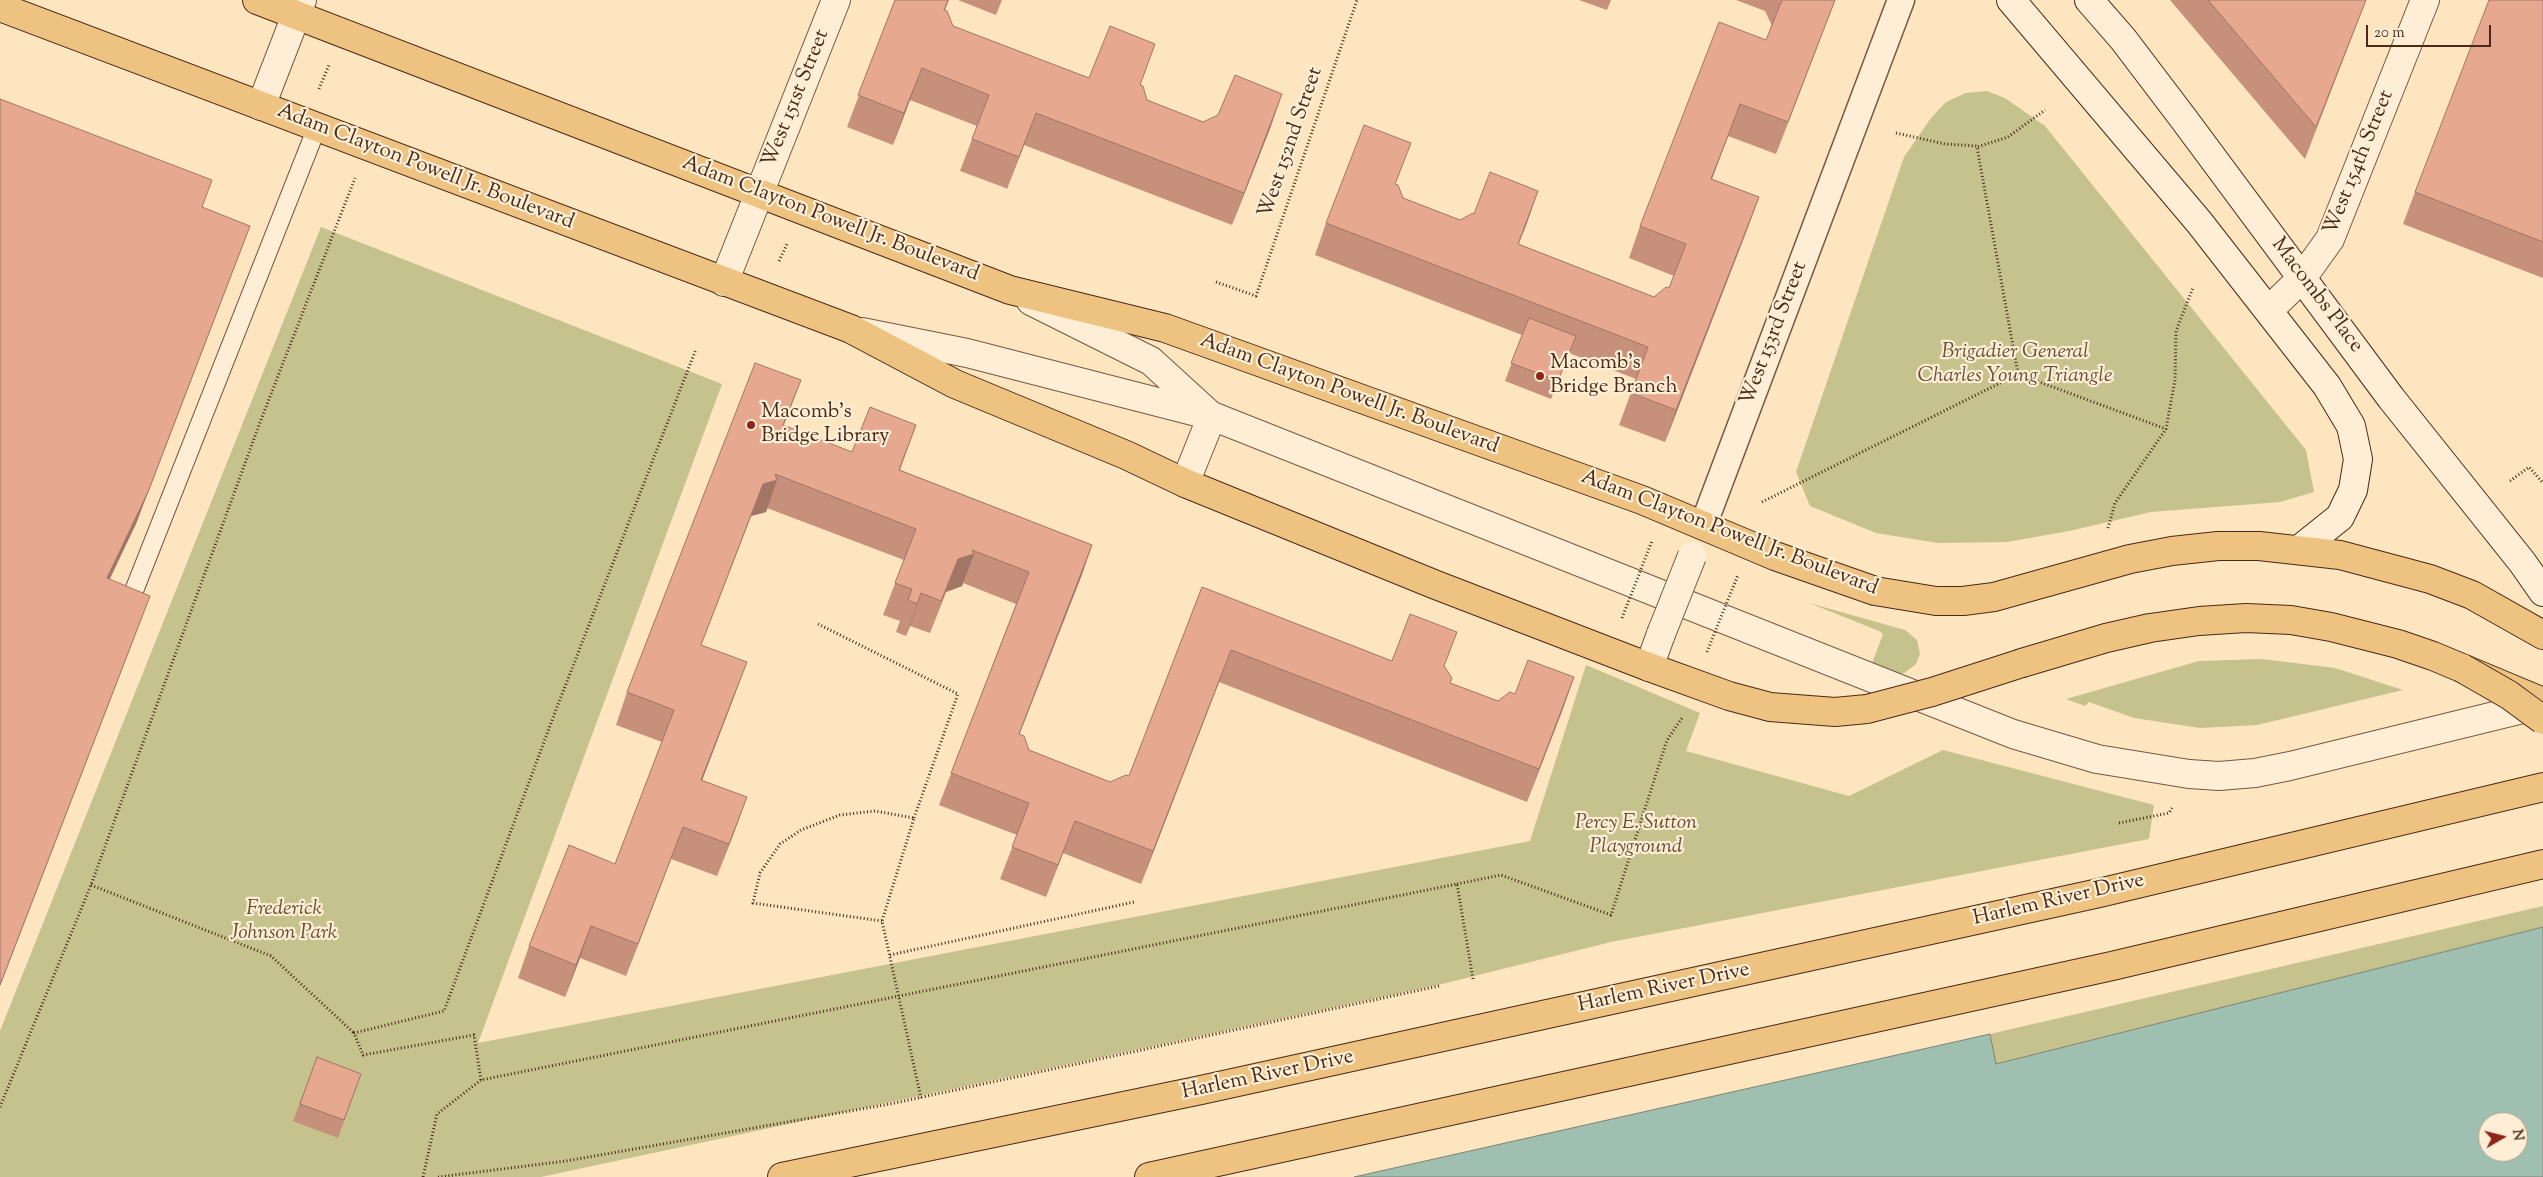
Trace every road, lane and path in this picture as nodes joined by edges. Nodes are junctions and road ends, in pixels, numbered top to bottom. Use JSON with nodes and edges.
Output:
{"nodes":[{"id":1,"x":257,"y":0,"type":"edge"},
{"id":2,"x":836,"y":0,"type":"edge"},
{"id":3,"x":1357,"y":0,"type":"edge"},
{"id":4,"x":1901,"y":0,"type":"edge"},
{"id":5,"x":2011,"y":0,"type":"edge"},
{"id":6,"x":2089,"y":0,"type":"edge"},
{"id":7,"x":2425,"y":0,"type":"edge"},
{"id":8,"x":0,"y":7,"type":"edge"},
{"id":9,"x":299,"y":8,"type":"edge"},
{"id":10,"x":330,"y":60,"type":"dead end"},
{"id":11,"x":318,"y":92,"type":"dead end"},
{"id":12,"x":261,"y":106,"type":"junction"},
{"id":13,"x":2045,"y":110,"type":"dead end"},
{"id":14,"x":316,"y":127,"type":"junction"},
{"id":15,"x":1896,"y":133,"type":"dead end"},
{"id":16,"x":366,"y":146,"type":"junction"},
{"id":17,"x":1977,"y":146,"type":"junction"},
{"id":18,"x":760,"y":193,"type":"junction"},
{"id":19,"x":790,"y":238,"type":"dead end"},
{"id":20,"x":779,"y":261,"type":"dead end"},
{"id":21,"x":2302,"y":278,"type":"junction"},
{"id":22,"x":724,"y":282,"type":"junction"},
{"id":23,"x":1216,"y":282,"type":"dead end"},
{"id":24,"x":2193,"y":288,"type":"dead end"},
{"id":25,"x":1010,"y":290,"type":"junction"},
{"id":26,"x":2269,"y":310,"type":"junction"},
{"id":27,"x":850,"y":329,"type":"junction"},
{"id":28,"x":696,"y":349,"type":"dead end"},
{"id":29,"x":2018,"y":374,"type":"junction"},
{"id":30,"x":1212,"y":416,"type":"junction"},
{"id":31,"x":2166,"y":429,"type":"junction"},
{"id":32,"x":2510,"y":481,"type":"dead end"},
{"id":33,"x":1185,"y":483,"type":"junction"},
{"id":34,"x":2543,"y":483,"type":"edge"},
{"id":35,"x":1762,"y":502,"type":"dead end"},
{"id":36,"x":1703,"y":526,"type":"junction"},
{"id":37,"x":2106,"y":533,"type":"dead end"},
{"id":38,"x":1652,"y":541,"type":"dead end"},
{"id":39,"x":2300,"y":549,"type":"junction"},
{"id":40,"x":1738,"y":575,"type":"dead end"},
{"id":41,"x":2543,"y":592,"type":"edge"},
{"id":42,"x":1622,"y":618,"type":"dead end"},
{"id":43,"x":818,"y":624,"type":"dead end"},
{"id":44,"x":119,"y":629,"type":"edge"},
{"id":45,"x":2543,"y":635,"type":"edge"},
{"id":46,"x":1707,"y":652,"type":"dead end"},
{"id":47,"x":1649,"y":667,"type":"junction"},
{"id":48,"x":2462,"y":668,"type":"junction"},
{"id":49,"x":2543,"y":703,"type":"edge"},
{"id":50,"x":1684,"y":715,"type":"dead end"},
{"id":51,"x":2543,"y":720,"type":"edge"},
{"id":52,"x":2543,"y":786,"type":"edge"},
{"id":53,"x":2169,"y":813,"type":"dead end"},
{"id":54,"x":914,"y":818,"type":"junction"},
{"id":55,"x":2119,"y":823,"type":"dead end"},
{"id":56,"x":2543,"y":864,"type":"edge"},
{"id":57,"x":1456,"y":884,"type":"junction"},
{"id":58,"x":91,"y":885,"type":"junction"},
{"id":59,"x":1134,"y":902,"type":"dead end"},
{"id":60,"x":882,"y":921,"type":"junction"},
{"id":61,"x":890,"y":955,"type":"junction"},
{"id":62,"x":1473,"y":979,"type":"dead end"},
{"id":63,"x":1439,"y":986,"type":"dead end"},
{"id":64,"x":900,"y":996,"type":"junction"},
{"id":65,"x":354,"y":1033,"type":"junction"},
{"id":66,"x":481,"y":1080,"type":"junction"},
{"id":67,"x":921,"y":1098,"type":"junction"},
{"id":68,"x":0,"y":1107,"type":"edge"},
{"id":69,"x":423,"y":1177,"type":"edge"},
{"id":70,"x":438,"y":1177,"type":"edge"},
{"id":71,"x":782,"y":1177,"type":"edge"},
{"id":72,"x":1150,"y":1177,"type":"edge"}],
"edges":[{"from":1,"to":9,"type":"main road","name":"Adam Clayton Powell Jr. Boulevard"},
{"from":2,"to":18,"type":"street","name":"West 151st Street"},
{"from":3,"to":23,"type":"path","name":"West 152nd Street"},
{"from":4,"to":36,"type":"street","name":"West 153rd Street"},
{"from":5,"to":26,"type":"street"},
{"from":6,"to":21,"type":"street","name":"Macombs Place"},
{"from":7,"to":21,"type":"street","name":"West 154th Street"},
{"from":8,"to":12,"type":"main road","name":"Adam Clayton Powell Jr. Boulevard"},
{"from":9,"to":12,"type":"street"},
{"from":9,"to":18,"type":"main road","name":"Adam Clayton Powell Jr. Boulevard"},
{"from":10,"to":11,"type":"path"},
{"from":12,"to":14,"type":"main road","name":"Adam Clayton Powell Jr. Boulevard"},
{"from":13,"to":17,"type":"path"},
{"from":14,"to":16,"type":"main road","name":"Adam Clayton Powell Jr. Boulevard"},
{"from":14,"to":44,"type":"lane"},
{"from":15,"to":17,"type":"path"},
{"from":16,"to":22,"type":"main road","name":"Adam Clayton Powell Jr. Boulevard"},
{"from":16,"to":58,"type":"path"},
{"from":17,"to":29,"type":"path"},
{"from":18,"to":22,"type":"street","name":"West 151st Street"},
{"from":18,"to":25,"type":"main road","name":"Adam Clayton Powell Jr. Boulevard"},
{"from":19,"to":20,"type":"path"},
{"from":21,"to":26,"type":"street","name":"West 154th Street"},
{"from":21,"to":41,"type":"street","name":"Macombs Place"},
{"from":22,"to":27,"type":"main road","name":"Adam Clayton Powell Jr. Boulevard"},
{"from":24,"to":31,"type":"path"},
{"from":25,"to":30,"type":"street","name":"Adam Clayton Powell Jr. Boulevard"},
{"from":25,"to":36,"type":"main road","name":"Adam Clayton Powell Jr. Boulevard"},
{"from":26,"to":39,"type":"street"},
{"from":27,"to":30,"type":"street","name":"Adam Clayton Powell Jr. Boulevard"},
{"from":27,"to":33,"type":"main road","name":"Adam Clayton Powell Jr. Boulevard"},
{"from":28,"to":65,"type":"path"},
{"from":29,"to":31,"type":"path"},
{"from":29,"to":35,"type":"path"},
{"from":30,"to":33,"type":"street"},
{"from":30,"to":49,"type":"street","name":"Adam Clayton Powell Jr. Boulevard"},
{"from":31,"to":37,"type":"path"},
{"from":32,"to":34,"type":"path"},
{"from":33,"to":47,"type":"main road","name":"Adam Clayton Powell Jr. Boulevard"},
{"from":36,"to":39,"type":"main road","name":"Adam Clayton Powell Jr. Boulevard"},
{"from":36,"to":47,"type":"street","name":"West 153rd Street","bridge":true},
{"from":38,"to":42,"type":"path","bridge":true},
{"from":39,"to":45,"type":"main road","name":"Adam Clayton Powell Jr. Boulevard"},
{"from":40,"to":46,"type":"path","bridge":true},
{"from":43,"to":54,"type":"path"},
{"from":47,"to":48,"type":"main road","name":"Adam Clayton Powell Jr. Boulevard","bridge":true},
{"from":48,"to":49,"type":"main road","bridge":true},
{"from":48,"to":51,"type":"main road","name":"Adam Clayton Powell Jr. Boulevard","bridge":true},
{"from":50,"to":57,"type":"path"},
{"from":52,"to":71,"type":"main road","name":"Harlem River Drive"},
{"from":53,"to":55,"type":"path"},
{"from":54,"to":60,"type":"path"},
{"from":54,"to":60,"type":"path"},
{"from":56,"to":72,"type":"main road"},
{"from":57,"to":62,"type":"path"},
{"from":57,"to":64,"type":"path"},
{"from":58,"to":65,"type":"path"},
{"from":58,"to":68,"type":"path"},
{"from":59,"to":61,"type":"path"},
{"from":60,"to":61,"type":"path"},
{"from":61,"to":64,"type":"path"},
{"from":63,"to":67,"type":"path"},
{"from":64,"to":66,"type":"path"},
{"from":64,"to":67,"type":"path"},
{"from":65,"to":66,"type":"path"},
{"from":66,"to":69,"type":"path"},
{"from":67,"to":70,"type":"path"}]}
